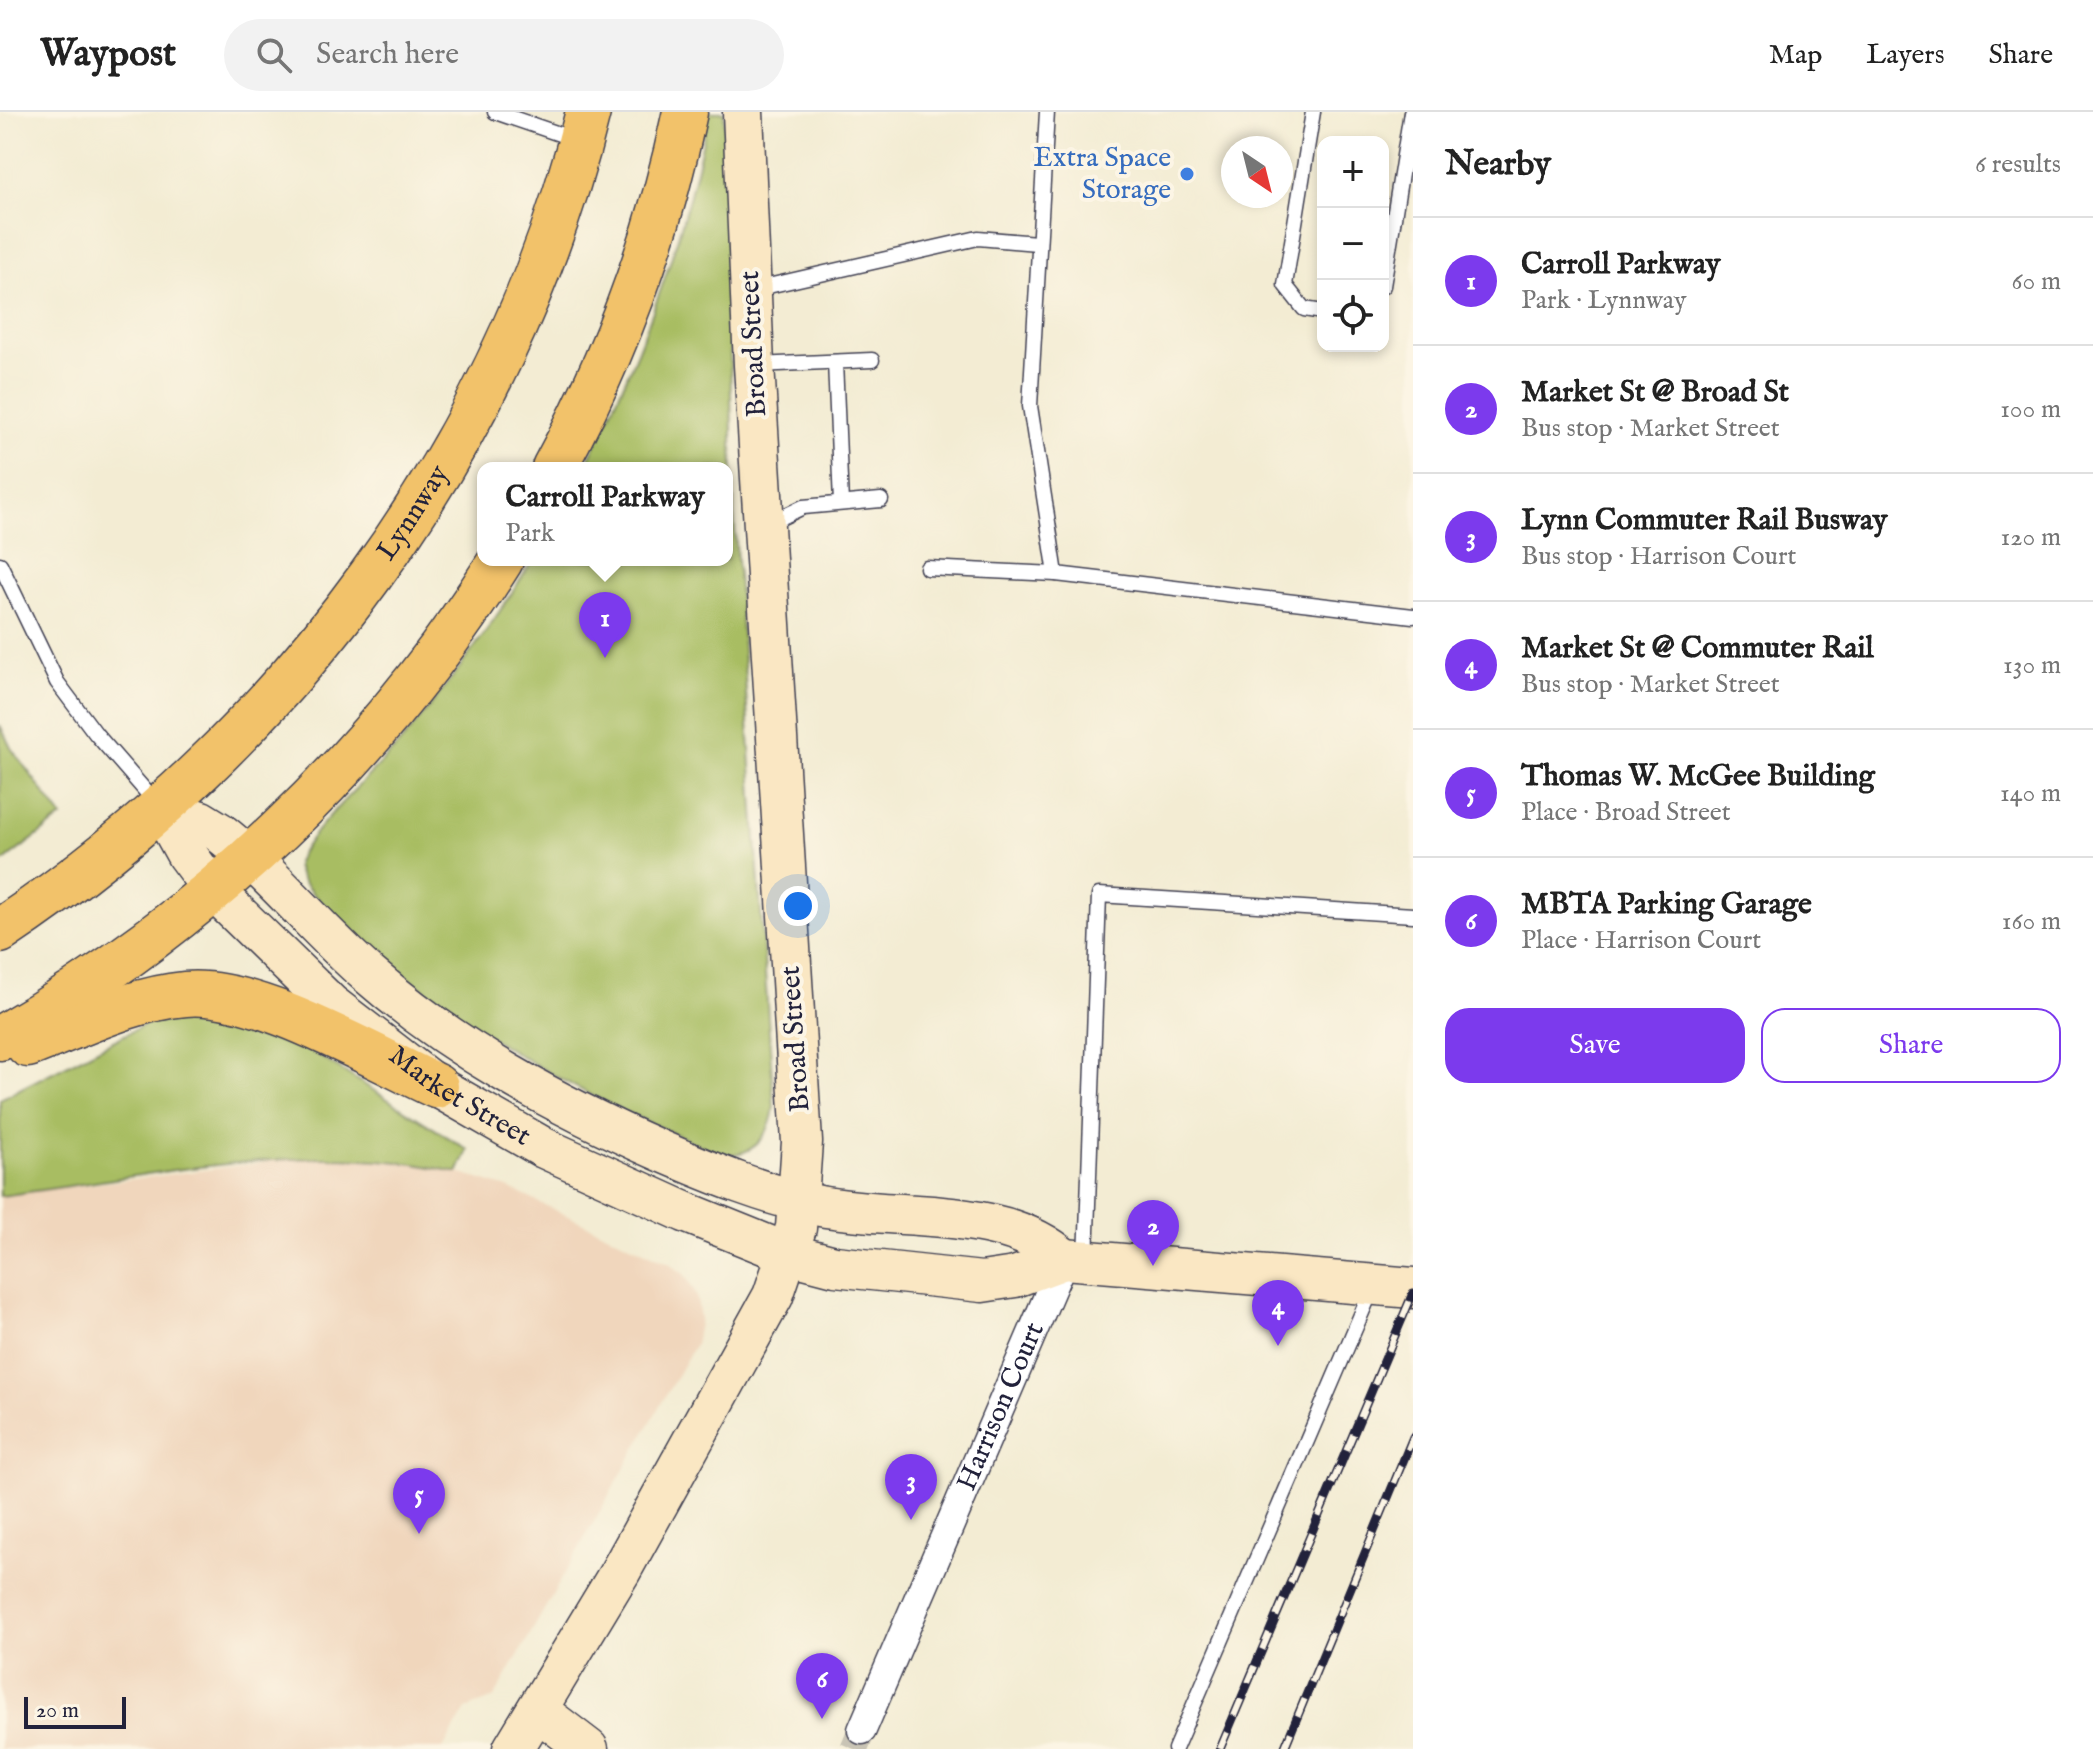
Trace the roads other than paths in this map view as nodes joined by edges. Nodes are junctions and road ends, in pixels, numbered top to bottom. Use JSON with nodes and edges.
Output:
{"nodes":[{"id":1,"x":495,"y":112,"type":"edge"},
{"id":2,"x":685,"y":112,"type":"edge"},
{"id":3,"x":743,"y":112,"type":"edge"},
{"id":4,"x":1047,"y":112,"type":"edge"},
{"id":5,"x":1313,"y":112,"type":"edge"},
{"id":6,"x":1411,"y":112,"type":"edge"},
{"id":7,"x":585,"y":126,"type":"edge"},
{"id":8,"x":1037,"y":243,"type":"junction"},
{"id":9,"x":1384,"y":280,"type":"edge"},
{"id":10,"x":751,"y":290,"type":"junction"},
{"id":11,"x":1317,"y":311,"type":"edge"},
{"id":12,"x":872,"y":360,"type":"dead end"},
{"id":13,"x":835,"y":362,"type":"junction"},
{"id":14,"x":754,"y":365,"type":"junction"},
{"id":15,"x":557,"y":462,"type":"edge"},
{"id":16,"x":881,"y":500,"type":"dead end"},
{"id":17,"x":841,"y":503,"type":"junction"},
{"id":18,"x":764,"y":529,"type":"junction"},
{"id":19,"x":0,"y":564,"type":"edge"},
{"id":20,"x":497,"y":566,"type":"edge"},
{"id":21,"x":927,"y":568,"type":"dead end"},
{"id":22,"x":1056,"y":574,"type":"junction"},
{"id":23,"x":1413,"y":616,"type":"edge"},
{"id":24,"x":161,"y":808,"type":"junction"},
{"id":25,"x":250,"y":858,"type":"junction"},
{"id":26,"x":213,"y":890,"type":"junction"},
{"id":27,"x":1413,"y":915,"type":"edge"},
{"id":28,"x":0,"y":931,"type":"edge"},
{"id":29,"x":0,"y":1038,"type":"edge"},
{"id":30,"x":0,"y":1055,"type":"edge"},
{"id":31,"x":436,"y":1086,"type":"junction"},
{"id":32,"x":800,"y":1202,"type":"junction"},
{"id":33,"x":789,"y":1254,"type":"junction"},
{"id":34,"x":1075,"y":1259,"type":"junction"},
{"id":35,"x":1374,"y":1285,"type":"junction"},
{"id":36,"x":1413,"y":1288,"type":"edge"},
{"id":37,"x":537,"y":1710,"type":"junction"},
{"id":38,"x":862,"y":1730,"type":"tunnel mouth"},
{"id":39,"x":513,"y":1749,"type":"edge"},
{"id":40,"x":588,"y":1749,"type":"edge"},
{"id":41,"x":1175,"y":1749,"type":"edge"}],
"edges":[{"from":1,"to":7,"type":"lane"},
{"from":2,"to":15,"type":"highway"},
{"from":3,"to":10,"type":"main road","name":"Broad Street"},
{"from":4,"to":8,"type":"lane"},
{"from":5,"to":11,"type":"lane"},
{"from":6,"to":9,"type":"lane"},
{"from":7,"to":24,"type":"highway","name":"Lynnway"},
{"from":8,"to":10,"type":"lane"},
{"from":8,"to":22,"type":"lane"},
{"from":10,"to":14,"type":"main road","name":"Broad Street"},
{"from":12,"to":13,"type":"lane"},
{"from":13,"to":14,"type":"lane"},
{"from":13,"to":17,"type":"lane"},
{"from":14,"to":18,"type":"main road","name":"Broad Street"},
{"from":16,"to":17,"type":"lane"},
{"from":17,"to":18,"type":"lane"},
{"from":18,"to":32,"type":"main road","name":"Broad Street"},
{"from":19,"to":24,"type":"lane"},
{"from":20,"to":25,"type":"highway"},
{"from":21,"to":22,"type":"lane"},
{"from":22,"to":23,"type":"lane"},
{"from":24,"to":25,"type":"main road"},
{"from":24,"to":26,"type":"main road"},
{"from":24,"to":28,"type":"highway","name":"Lynnway"},
{"from":25,"to":26,"type":"highway"},
{"from":25,"to":32,"type":"main road","name":"Market Street"},
{"from":26,"to":29,"type":"highway"},
{"from":26,"to":31,"type":"main road","name":"Market Street"},
{"from":27,"to":34,"type":"lane"},
{"from":30,"to":31,"type":"highway"},
{"from":31,"to":33,"type":"main road","name":"Market Street"},
{"from":32,"to":33,"type":"main road","name":"Broad Street"},
{"from":32,"to":34,"type":"main road"},
{"from":33,"to":34,"type":"main road"},
{"from":33,"to":37,"type":"main road","name":"Broad Street"},
{"from":34,"to":35,"type":"main road"},
{"from":34,"to":38,"type":"street","name":"Harrison Court"},
{"from":35,"to":36,"type":"main road"},
{"from":35,"to":41,"type":"lane"},
{"from":37,"to":39,"type":"main road","name":"Broad Street"},
{"from":37,"to":40,"type":"main road"}]}
